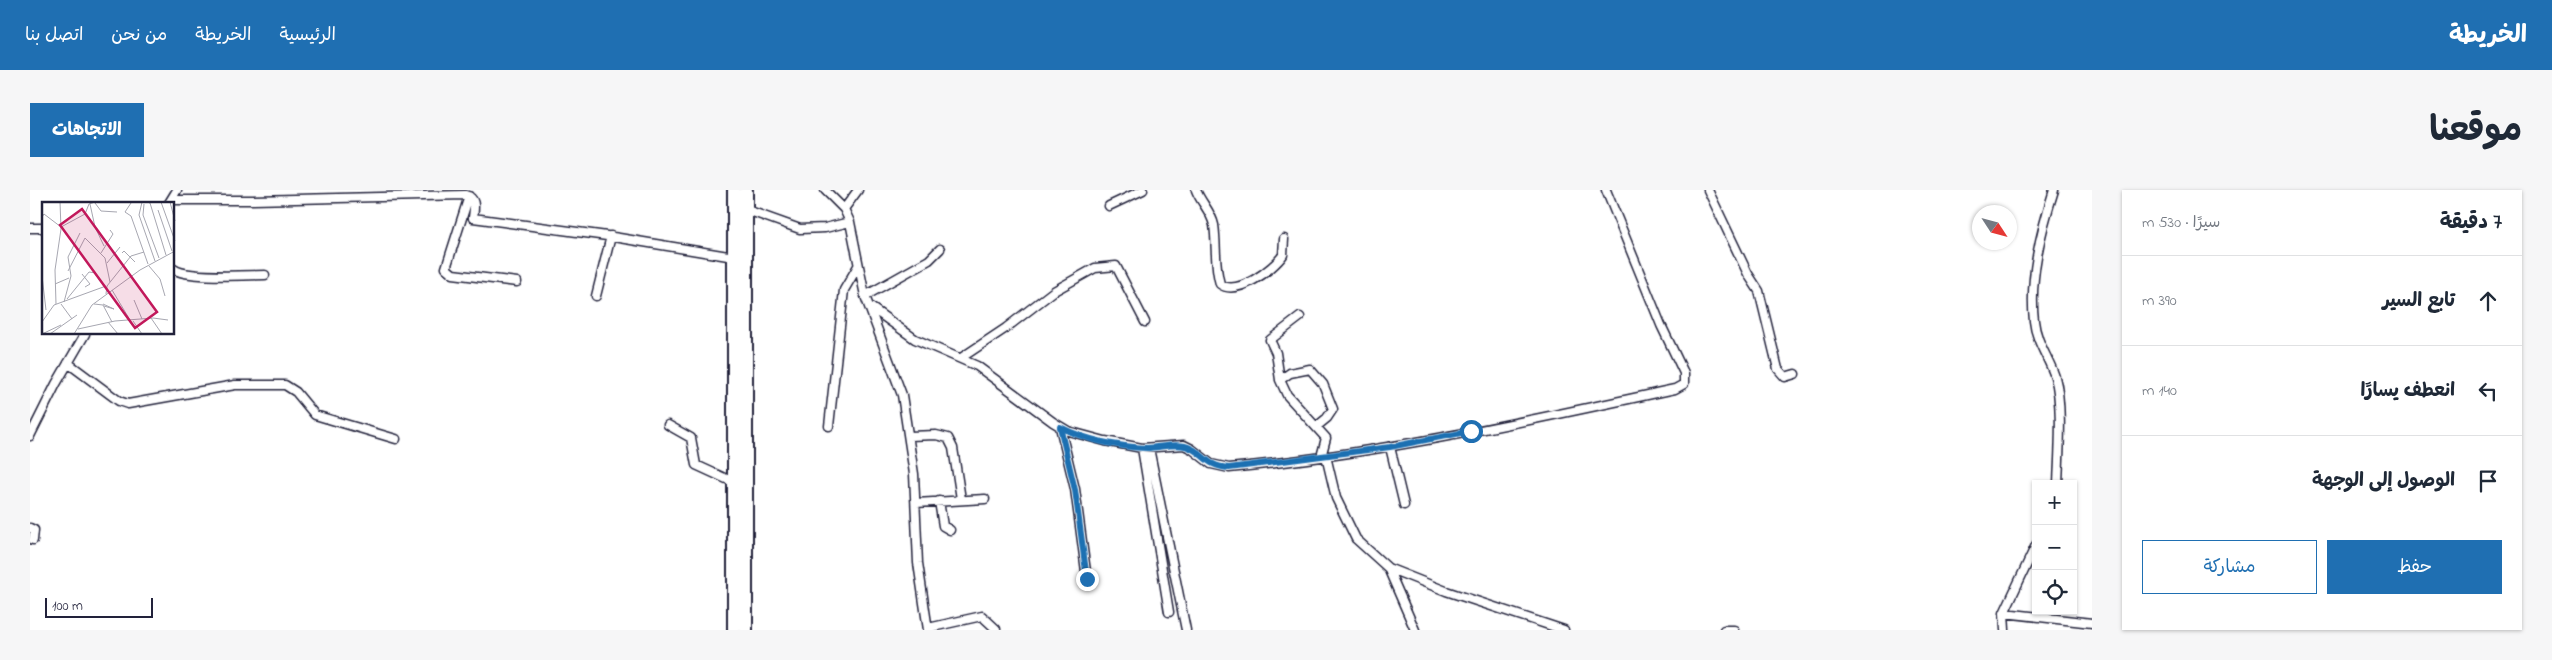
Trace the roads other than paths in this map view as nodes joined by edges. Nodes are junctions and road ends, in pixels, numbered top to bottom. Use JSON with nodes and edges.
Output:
{"nodes":[{"id":1,"x":178,"y":190,"type":"edge"},
{"id":2,"x":734,"y":190,"type":"edge"},
{"id":3,"x":746,"y":190,"type":"edge"},
{"id":4,"x":825,"y":190,"type":"edge"},
{"id":5,"x":858,"y":190,"type":"edge"},
{"id":6,"x":1143,"y":190,"type":"edge"},
{"id":7,"x":1196,"y":190,"type":"edge"},
{"id":8,"x":1606,"y":190,"type":"edge"},
{"id":9,"x":1708,"y":190,"type":"edge"},
{"id":10,"x":2054,"y":190,"type":"edge"},
{"id":11,"x":469,"y":196,"type":"junction"},
{"id":12,"x":170,"y":202,"type":"edge"},
{"id":13,"x":1109,"y":206,"type":"dead end"},
{"id":14,"x":844,"y":209,"type":"junction"},
{"id":15,"x":747,"y":210,"type":"junction"},
{"id":16,"x":850,"y":222,"type":"junction"},
{"id":17,"x":611,"y":236,"type":"junction"},
{"id":18,"x":1284,"y":239,"type":"dead end"},
{"id":19,"x":940,"y":249,"type":"dead end"},
{"id":20,"x":734,"y":256,"type":"junction"},
{"id":21,"x":858,"y":266,"type":"junction"},
{"id":22,"x":175,"y":270,"type":"edge"},
{"id":23,"x":265,"y":275,"type":"dead end"},
{"id":24,"x":517,"y":282,"type":"dead end"},
{"id":25,"x":596,"y":296,"type":"dead end"},
{"id":26,"x":865,"y":296,"type":"junction"},
{"id":27,"x":869,"y":306,"type":"junction"},
{"id":28,"x":1300,"y":317,"type":"dead end"},
{"id":29,"x":1145,"y":322,"type":"dead end"},
{"id":30,"x":84,"y":335,"type":"edge"},
{"id":31,"x":961,"y":358,"type":"junction"},
{"id":32,"x":68,"y":363,"type":"junction"},
{"id":33,"x":1796,"y":374,"type":"dead end"},
{"id":34,"x":1280,"y":380,"type":"junction"},
{"id":35,"x":668,"y":425,"type":"dead end"},
{"id":36,"x":829,"y":426,"type":"dead end"},
{"id":37,"x":1060,"y":427,"type":"junction"},
{"id":38,"x":1316,"y":427,"type":"junction"},
{"id":39,"x":30,"y":436,"type":"edge"},
{"id":40,"x":908,"y":436,"type":"junction"},
{"id":41,"x":396,"y":439,"type":"dead end"},
{"id":42,"x":1390,"y":447,"type":"junction"},
{"id":43,"x":1145,"y":448,"type":"junction"},
{"id":44,"x":1323,"y":457,"type":"junction"},
{"id":45,"x":2058,"y":480,"type":"edge"},
{"id":46,"x":733,"y":482,"type":"junction"},
{"id":47,"x":961,"y":499,"type":"junction"},
{"id":48,"x":985,"y":499,"type":"dead end"},
{"id":49,"x":939,"y":501,"type":"junction"},
{"id":50,"x":916,"y":503,"type":"junction"},
{"id":51,"x":1404,"y":505,"type":"dead end"},
{"id":52,"x":30,"y":528,"type":"edge"},
{"id":53,"x":950,"y":530,"type":"dead end"},
{"id":54,"x":33,"y":540,"type":"dead end"},
{"id":55,"x":2032,"y":554,"type":"edge"},
{"id":56,"x":1388,"y":568,"type":"junction"},
{"id":57,"x":1087,"y":579,"type":"dead end"},
{"id":58,"x":1169,"y":612,"type":"dead end"},
{"id":59,"x":2004,"y":613,"type":"junction"},
{"id":60,"x":2092,"y":623,"type":"edge"},
{"id":61,"x":996,"y":628,"type":"dead end"},
{"id":62,"x":928,"y":629,"type":"edge"},
{"id":63,"x":734,"y":630,"type":"edge"},
{"id":64,"x":746,"y":630,"type":"edge"},
{"id":65,"x":1186,"y":630,"type":"edge"},
{"id":66,"x":1415,"y":630,"type":"edge"},
{"id":67,"x":1564,"y":630,"type":"edge"},
{"id":68,"x":1724,"y":630,"type":"edge"},
{"id":69,"x":1734,"y":630,"type":"edge"},
{"id":70,"x":2005,"y":630,"type":"edge"}],
"edges":[{"from":1,"to":12,"type":"street"},
{"from":2,"to":20,"type":"highway"},
{"from":3,"to":15,"type":"highway"},
{"from":4,"to":14,"type":"street"},
{"from":5,"to":14,"type":"street"},
{"from":6,"to":13,"type":"street"},
{"from":7,"to":18,"type":"street"},
{"from":8,"to":42,"type":"street"},
{"from":9,"to":33,"type":"street"},
{"from":10,"to":45,"type":"street"},
{"from":11,"to":12,"type":"street"},
{"from":11,"to":17,"type":"street"},
{"from":11,"to":24,"type":"street"},
{"from":14,"to":16,"type":"street"},
{"from":15,"to":16,"type":"street"},
{"from":15,"to":64,"type":"highway"},
{"from":16,"to":21,"type":"street"},
{"from":17,"to":20,"type":"street"},
{"from":17,"to":25,"type":"street"},
{"from":19,"to":26,"type":"street"},
{"from":20,"to":46,"type":"highway"},
{"from":21,"to":26,"type":"street"},
{"from":21,"to":36,"type":"street"},
{"from":22,"to":23,"type":"street"},
{"from":26,"to":27,"type":"street"},
{"from":27,"to":31,"type":"street"},
{"from":27,"to":40,"type":"street"},
{"from":28,"to":34,"type":"street"},
{"from":29,"to":31,"type":"street"},
{"from":30,"to":32,"type":"street"},
{"from":31,"to":37,"type":"street"},
{"from":32,"to":39,"type":"street"},
{"from":32,"to":41,"type":"street"},
{"from":34,"to":38,"type":"street"},
{"from":34,"to":38,"type":"street"},
{"from":35,"to":46,"type":"street"},
{"from":37,"to":43,"type":"street"},
{"from":37,"to":57,"type":"street"},
{"from":38,"to":44,"type":"street"},
{"from":40,"to":47,"type":"street"},
{"from":40,"to":50,"type":"street"},
{"from":42,"to":44,"type":"street"},
{"from":42,"to":51,"type":"street"},
{"from":43,"to":44,"type":"street"},
{"from":43,"to":58,"type":"street"},
{"from":43,"to":65,"type":"street"},
{"from":44,"to":56,"type":"street"},
{"from":46,"to":63,"type":"highway"},
{"from":47,"to":48,"type":"street"},
{"from":47,"to":49,"type":"street"},
{"from":49,"to":50,"type":"street"},
{"from":49,"to":53,"type":"street"},
{"from":50,"to":62,"type":"street"},
{"from":52,"to":54,"type":"street"},
{"from":55,"to":59,"type":"street"},
{"from":56,"to":66,"type":"street"},
{"from":56,"to":67,"type":"street"},
{"from":59,"to":60,"type":"street"},
{"from":59,"to":70,"type":"street"},
{"from":61,"to":62,"type":"street"},
{"from":68,"to":69,"type":"street"}]}
